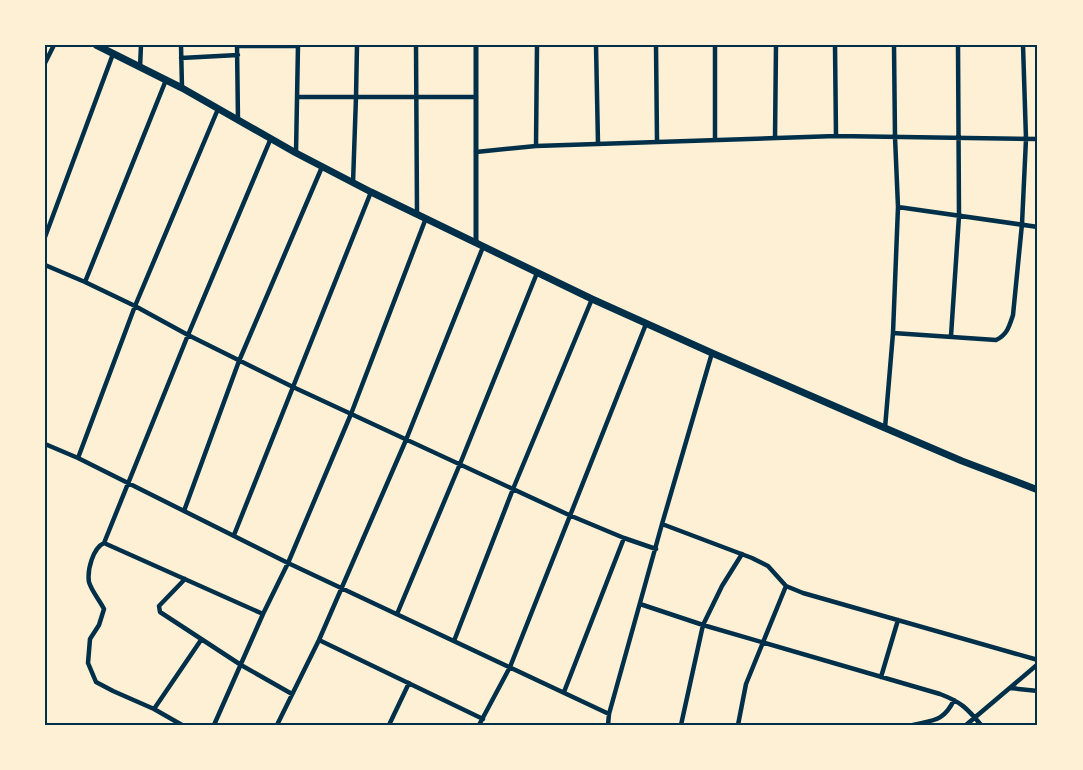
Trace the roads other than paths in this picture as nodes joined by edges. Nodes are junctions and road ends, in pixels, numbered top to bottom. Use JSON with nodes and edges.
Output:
{"nodes":[{"id":1,"x":54,"y":45,"type":"edge"},
{"id":2,"x":96,"y":45,"type":"edge"},
{"id":3,"x":141,"y":45,"type":"edge"},
{"id":4,"x":181,"y":45,"type":"edge"},
{"id":5,"x":357,"y":45,"type":"edge"},
{"id":6,"x":416,"y":45,"type":"edge"},
{"id":7,"x":476,"y":45,"type":"edge"},
{"id":8,"x":537,"y":45,"type":"edge"},
{"id":9,"x":596,"y":45,"type":"edge"},
{"id":10,"x":656,"y":45,"type":"edge"},
{"id":11,"x":715,"y":45,"type":"edge"},
{"id":12,"x":776,"y":45,"type":"edge"},
{"id":13,"x":835,"y":45,"type":"edge"},
{"id":14,"x":894,"y":45,"type":"edge"},
{"id":15,"x":958,"y":45,"type":"edge"},
{"id":16,"x":1023,"y":45,"type":"edge"},
{"id":17,"x":237,"y":46,"type":"edge"},
{"id":18,"x":298,"y":46,"type":"edge"},
{"id":19,"x":113,"y":54,"type":"junction"},
{"id":20,"x":238,"y":55,"type":"junction"},
{"id":21,"x":181,"y":58,"type":"junction"},
{"id":22,"x":45,"y":63,"type":"edge"},
{"id":23,"x":140,"y":68,"type":"junction"},
{"id":24,"x":165,"y":80,"type":"junction"},
{"id":25,"x":182,"y":88,"type":"junction"},
{"id":26,"x":298,"y":97,"type":"junction"},
{"id":27,"x":356,"y":97,"type":"junction"},
{"id":28,"x":416,"y":97,"type":"junction"},
{"id":29,"x":476,"y":97,"type":"junction"},
{"id":30,"x":219,"y":109,"type":"junction"},
{"id":31,"x":238,"y":121,"type":"junction"},
{"id":32,"x":836,"y":136,"type":"junction"},
{"id":33,"x":895,"y":137,"type":"junction"},
{"id":34,"x":271,"y":138,"type":"junction"},
{"id":35,"x":775,"y":138,"type":"junction"},
{"id":36,"x":959,"y":138,"type":"junction"},
{"id":37,"x":715,"y":139,"type":"junction"},
{"id":38,"x":1026,"y":139,"type":"junction"},
{"id":39,"x":1038,"y":139,"type":"edge"},
{"id":40,"x":657,"y":141,"type":"junction"},
{"id":41,"x":598,"y":144,"type":"junction"},
{"id":42,"x":536,"y":146,"type":"junction"},
{"id":43,"x":476,"y":152,"type":"junction"},
{"id":44,"x":296,"y":153,"type":"junction"},
{"id":45,"x":322,"y":167,"type":"junction"},
{"id":46,"x":353,"y":183,"type":"junction"},
{"id":47,"x":371,"y":192,"type":"junction"},
{"id":48,"x":898,"y":207,"type":"junction"},
{"id":49,"x":417,"y":213,"type":"junction"},
{"id":50,"x":959,"y":216,"type":"junction"},
{"id":51,"x":426,"y":218,"type":"junction"},
{"id":52,"x":1022,"y":224,"type":"junction"},
{"id":53,"x":1038,"y":227,"type":"edge"},
{"id":54,"x":45,"y":237,"type":"edge"},
{"id":55,"x":476,"y":243,"type":"junction"},
{"id":56,"x":483,"y":247,"type":"junction"},
{"id":57,"x":45,"y":265,"type":"edge"},
{"id":58,"x":537,"y":273,"type":"junction"},
{"id":59,"x":85,"y":282,"type":"junction"},
{"id":60,"x":592,"y":299,"type":"junction"},
{"id":61,"x":135,"y":306,"type":"junction"},
{"id":62,"x":646,"y":324,"type":"junction"},
{"id":63,"x":893,"y":333,"type":"junction"},
{"id":64,"x":188,"y":335,"type":"junction"},
{"id":65,"x":951,"y":336,"type":"junction"},
{"id":66,"x":712,"y":353,"type":"junction"},
{"id":67,"x":239,"y":361,"type":"junction"},
{"id":68,"x":293,"y":387,"type":"junction"},
{"id":69,"x":351,"y":414,"type":"junction"},
{"id":70,"x":885,"y":428,"type":"junction"},
{"id":71,"x":406,"y":440,"type":"junction"},
{"id":72,"x":45,"y":444,"type":"edge"},
{"id":73,"x":78,"y":458,"type":"junction"},
{"id":74,"x":460,"y":464,"type":"junction"},
{"id":75,"x":128,"y":483,"type":"junction"},
{"id":76,"x":513,"y":489,"type":"junction"},
{"id":77,"x":1038,"y":490,"type":"edge"},
{"id":78,"x":184,"y":512,"type":"junction"},
{"id":79,"x":569,"y":515,"type":"junction"},
{"id":80,"x":662,"y":524,"type":"junction"},
{"id":81,"x":234,"y":536,"type":"junction"},
{"id":82,"x":624,"y":538,"type":"junction"},
{"id":83,"x":104,"y":543,"type":"junction"},
{"id":84,"x":656,"y":549,"type":"junction"},
{"id":85,"x":742,"y":554,"type":"junction"},
{"id":86,"x":288,"y":563,"type":"junction"},
{"id":87,"x":185,"y":579,"type":"junction"},
{"id":88,"x":786,"y":586,"type":"junction"},
{"id":89,"x":342,"y":588,"type":"junction"},
{"id":90,"x":640,"y":603,"type":"junction"},
{"id":91,"x":263,"y":614,"type":"junction"},
{"id":92,"x":397,"y":614,"type":"junction"},
{"id":93,"x":898,"y":620,"type":"junction"},
{"id":94,"x":703,"y":624,"type":"junction"},
{"id":95,"x":201,"y":640,"type":"junction"},
{"id":96,"x":319,"y":640,"type":"junction"},
{"id":97,"x":454,"y":641,"type":"junction"},
{"id":98,"x":762,"y":642,"type":"junction"},
{"id":99,"x":1038,"y":662,"type":"edge"},
{"id":100,"x":241,"y":665,"type":"junction"},
{"id":101,"x":510,"y":667,"type":"junction"},
{"id":102,"x":881,"y":677,"type":"junction"},
{"id":103,"x":409,"y":683,"type":"junction"},
{"id":104,"x":1010,"y":688,"type":"junction"},
{"id":105,"x":1038,"y":691,"type":"edge"},
{"id":106,"x":564,"y":692,"type":"junction"},
{"id":107,"x":292,"y":694,"type":"junction"},
{"id":108,"x":954,"y":700,"type":"junction"},
{"id":109,"x":154,"y":709,"type":"junction"},
{"id":110,"x":609,"y":714,"type":"junction"},
{"id":111,"x":975,"y":718,"type":"junction"},
{"id":112,"x":483,"y":719,"type":"junction"},
{"id":113,"x":182,"y":725,"type":"edge"},
{"id":114,"x":214,"y":725,"type":"edge"},
{"id":115,"x":277,"y":725,"type":"edge"},
{"id":116,"x":388,"y":725,"type":"edge"},
{"id":117,"x":479,"y":725,"type":"edge"},
{"id":118,"x":608,"y":725,"type":"edge"},
{"id":119,"x":681,"y":725,"type":"edge"},
{"id":120,"x":738,"y":725,"type":"edge"},
{"id":121,"x":913,"y":725,"type":"edge"},
{"id":122,"x":966,"y":725,"type":"edge"},
{"id":123,"x":981,"y":725,"type":"edge"}],
"edges":[{"from":1,"to":22,"type":"street"},
{"from":2,"to":19,"type":"main road"},
{"from":3,"to":23,"type":"street"},
{"from":4,"to":21,"type":"street"},
{"from":5,"to":27,"type":"street"},
{"from":6,"to":28,"type":"street"},
{"from":7,"to":29,"type":"street"},
{"from":8,"to":42,"type":"street"},
{"from":9,"to":41,"type":"street"},
{"from":10,"to":40,"type":"street"},
{"from":11,"to":37,"type":"street"},
{"from":12,"to":35,"type":"street"},
{"from":13,"to":32,"type":"street"},
{"from":14,"to":33,"type":"street"},
{"from":15,"to":36,"type":"street"},
{"from":16,"to":38,"type":"street"},
{"from":17,"to":18,"type":"street"},
{"from":17,"to":20,"type":"street"},
{"from":18,"to":26,"type":"street"},
{"from":19,"to":23,"type":"main road"},
{"from":19,"to":54,"type":"street"},
{"from":20,"to":21,"type":"street"},
{"from":20,"to":31,"type":"street"},
{"from":21,"to":25,"type":"street"},
{"from":23,"to":24,"type":"main road"},
{"from":24,"to":25,"type":"main road"},
{"from":24,"to":59,"type":"street"},
{"from":25,"to":30,"type":"main road"},
{"from":26,"to":27,"type":"street"},
{"from":26,"to":44,"type":"street"},
{"from":27,"to":28,"type":"street"},
{"from":27,"to":46,"type":"street"},
{"from":28,"to":29,"type":"street"},
{"from":28,"to":49,"type":"street"},
{"from":29,"to":43,"type":"street"},
{"from":30,"to":31,"type":"main road"},
{"from":30,"to":61,"type":"street"},
{"from":31,"to":34,"type":"main road"},
{"from":32,"to":33,"type":"street"},
{"from":32,"to":35,"type":"street"},
{"from":33,"to":36,"type":"street"},
{"from":33,"to":48,"type":"street"},
{"from":34,"to":44,"type":"main road"},
{"from":34,"to":64,"type":"street"},
{"from":35,"to":37,"type":"street"},
{"from":36,"to":38,"type":"street"},
{"from":36,"to":50,"type":"street"},
{"from":37,"to":40,"type":"street"},
{"from":38,"to":39,"type":"street"},
{"from":38,"to":52,"type":"street"},
{"from":40,"to":41,"type":"street"},
{"from":41,"to":42,"type":"street"},
{"from":42,"to":43,"type":"street"},
{"from":43,"to":55,"type":"street"},
{"from":44,"to":45,"type":"main road"},
{"from":45,"to":46,"type":"main road"},
{"from":45,"to":67,"type":"street"},
{"from":46,"to":47,"type":"main road"},
{"from":47,"to":49,"type":"main road"},
{"from":47,"to":68,"type":"street"},
{"from":48,"to":50,"type":"street"},
{"from":48,"to":63,"type":"street"},
{"from":49,"to":51,"type":"main road"},
{"from":50,"to":52,"type":"street"},
{"from":50,"to":65,"type":"street"},
{"from":51,"to":55,"type":"main road"},
{"from":51,"to":69,"type":"street"},
{"from":52,"to":53,"type":"street"},
{"from":52,"to":65,"type":"street"},
{"from":55,"to":56,"type":"main road"},
{"from":56,"to":58,"type":"main road"},
{"from":56,"to":71,"type":"street"},
{"from":57,"to":59,"type":"street"},
{"from":58,"to":60,"type":"main road"},
{"from":58,"to":74,"type":"street"},
{"from":59,"to":61,"type":"street"},
{"from":60,"to":62,"type":"main road"},
{"from":60,"to":76,"type":"street"},
{"from":61,"to":64,"type":"street"},
{"from":61,"to":73,"type":"street"},
{"from":62,"to":66,"type":"main road"},
{"from":62,"to":79,"type":"street"},
{"from":63,"to":65,"type":"street"},
{"from":63,"to":70,"type":"street"},
{"from":64,"to":67,"type":"street"},
{"from":64,"to":75,"type":"street"},
{"from":66,"to":70,"type":"main road"},
{"from":66,"to":80,"type":"street"},
{"from":67,"to":68,"type":"street"},
{"from":67,"to":78,"type":"street"},
{"from":68,"to":69,"type":"street"},
{"from":68,"to":81,"type":"street"},
{"from":69,"to":71,"type":"street"},
{"from":69,"to":86,"type":"street"},
{"from":70,"to":77,"type":"main road"},
{"from":71,"to":74,"type":"street"},
{"from":71,"to":89,"type":"street"},
{"from":72,"to":73,"type":"street"},
{"from":73,"to":75,"type":"street"},
{"from":74,"to":76,"type":"street"},
{"from":74,"to":92,"type":"street"},
{"from":75,"to":78,"type":"street"},
{"from":75,"to":83,"type":"street"},
{"from":76,"to":79,"type":"street"},
{"from":76,"to":97,"type":"street"},
{"from":78,"to":81,"type":"street"},
{"from":79,"to":82,"type":"street"},
{"from":79,"to":101,"type":"street"},
{"from":80,"to":84,"type":"street"},
{"from":80,"to":85,"type":"street"},
{"from":81,"to":86,"type":"street"},
{"from":82,"to":84,"type":"street"},
{"from":82,"to":106,"type":"street"},
{"from":83,"to":87,"type":"street"},
{"from":83,"to":109,"type":"street"},
{"from":84,"to":90,"type":"street"},
{"from":85,"to":88,"type":"street"},
{"from":85,"to":94,"type":"street"},
{"from":86,"to":89,"type":"street"},
{"from":86,"to":91,"type":"street"},
{"from":87,"to":91,"type":"street"},
{"from":87,"to":95,"type":"street"},
{"from":88,"to":93,"type":"street"},
{"from":88,"to":98,"type":"street"},
{"from":89,"to":92,"type":"street"},
{"from":89,"to":96,"type":"street"},
{"from":90,"to":94,"type":"street"},
{"from":90,"to":110,"type":"street"},
{"from":91,"to":100,"type":"street"},
{"from":92,"to":97,"type":"street"},
{"from":93,"to":99,"type":"street"},
{"from":93,"to":102,"type":"street"},
{"from":94,"to":98,"type":"street"},
{"from":94,"to":119,"type":"street"},
{"from":95,"to":100,"type":"street"},
{"from":95,"to":109,"type":"street"},
{"from":96,"to":103,"type":"street"},
{"from":96,"to":107,"type":"street"},
{"from":97,"to":101,"type":"street"},
{"from":98,"to":102,"type":"street"},
{"from":98,"to":120,"type":"street"},
{"from":99,"to":104,"type":"street"},
{"from":100,"to":107,"type":"street"},
{"from":100,"to":114,"type":"street"},
{"from":101,"to":106,"type":"street"},
{"from":101,"to":112,"type":"street"},
{"from":102,"to":108,"type":"street"},
{"from":103,"to":112,"type":"street"},
{"from":103,"to":116,"type":"street"},
{"from":104,"to":105,"type":"street"},
{"from":104,"to":111,"type":"street"},
{"from":106,"to":110,"type":"street"},
{"from":107,"to":115,"type":"street"},
{"from":108,"to":111,"type":"street"},
{"from":108,"to":121,"type":"street"},
{"from":109,"to":113,"type":"street"},
{"from":110,"to":118,"type":"street"},
{"from":111,"to":122,"type":"street"},
{"from":111,"to":123,"type":"street"},
{"from":112,"to":117,"type":"street"}]}
